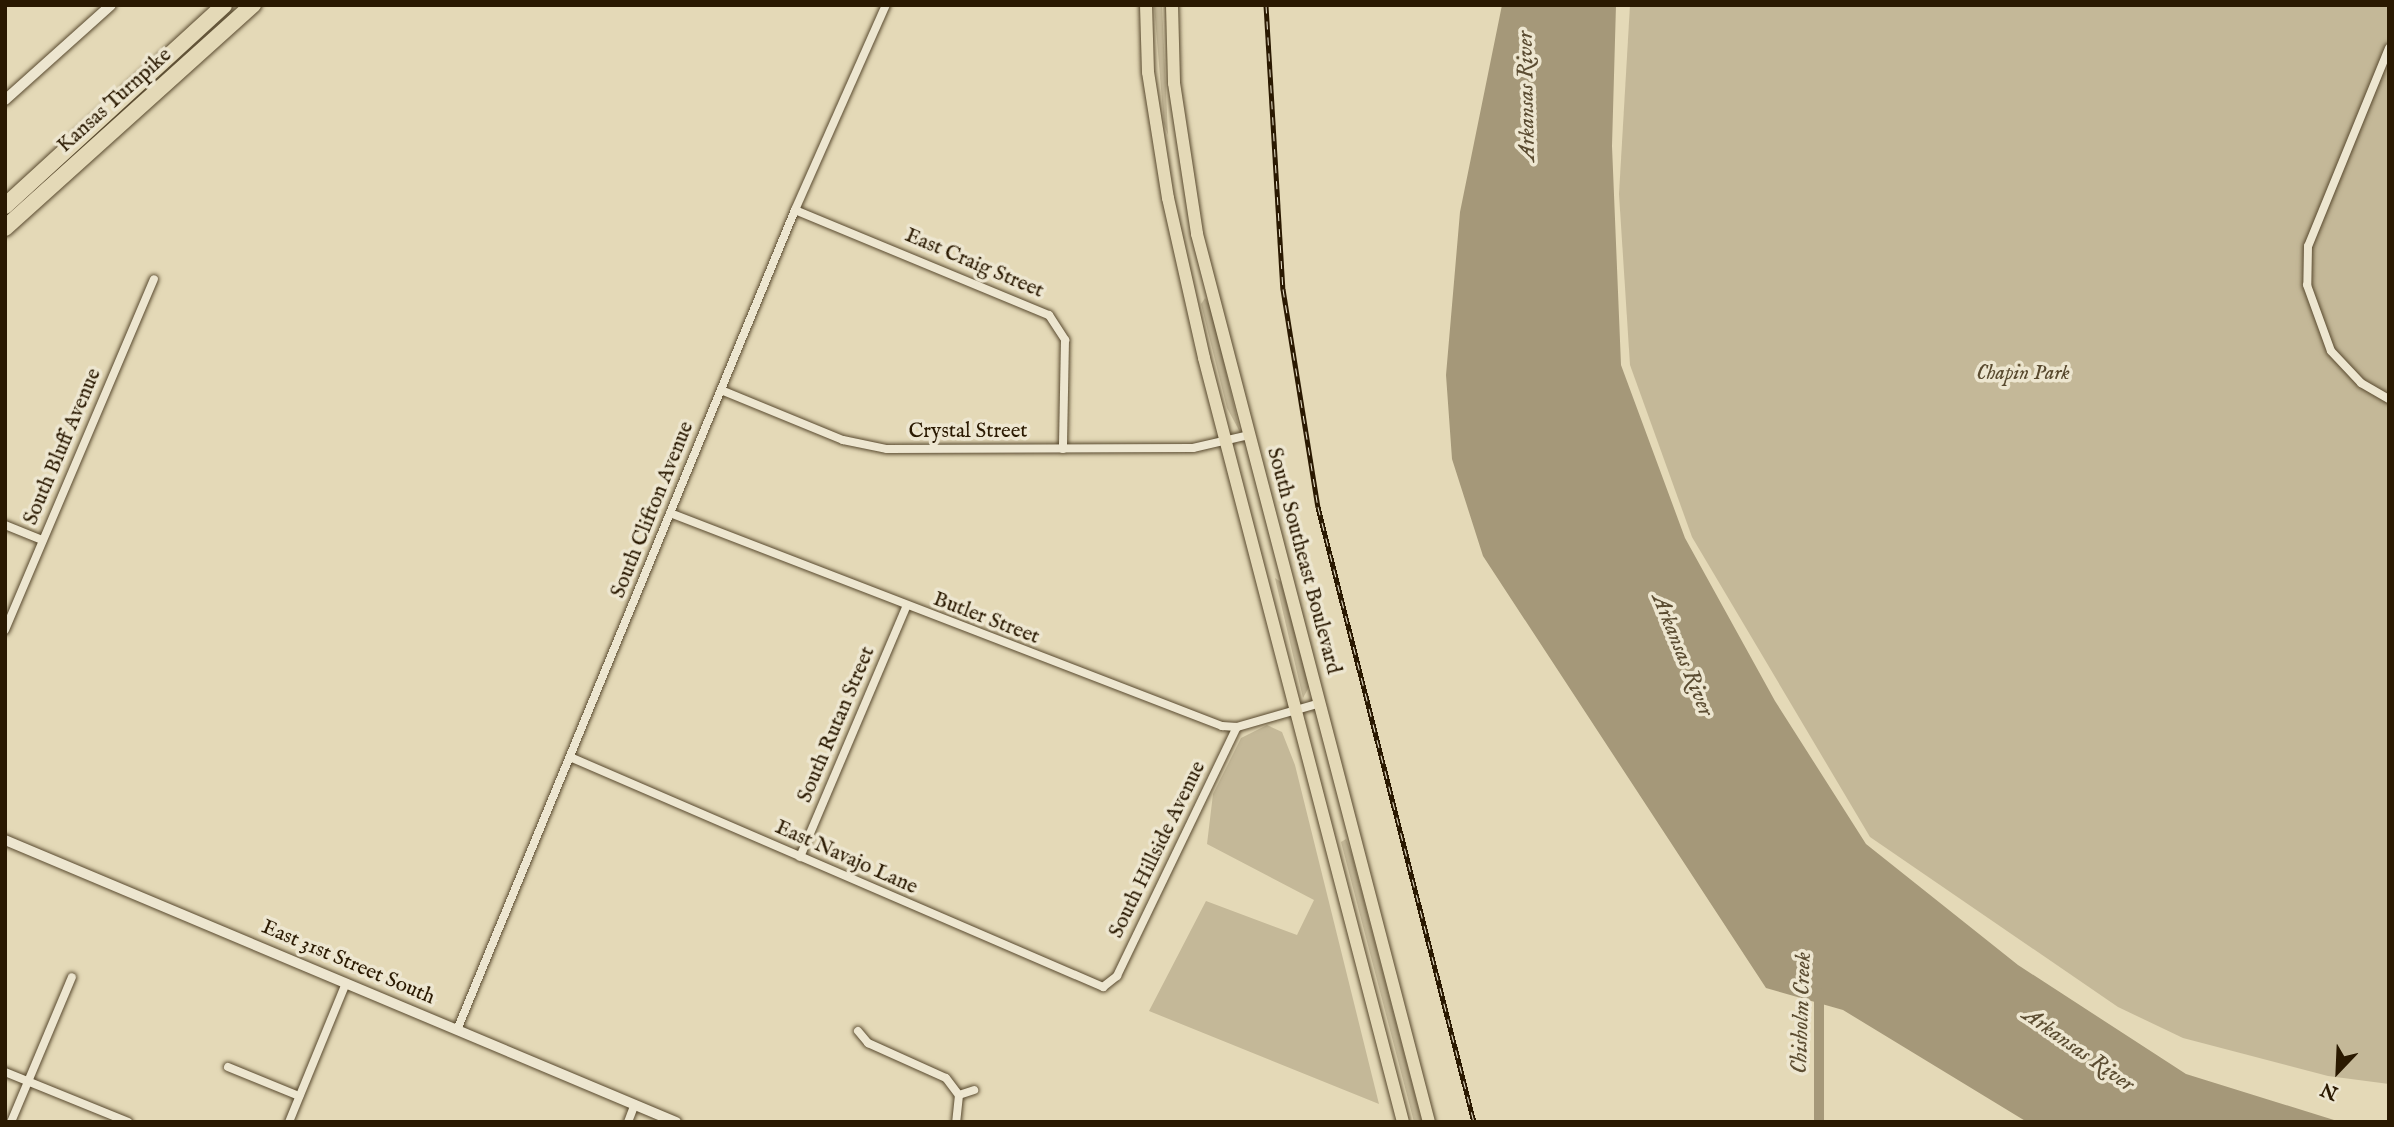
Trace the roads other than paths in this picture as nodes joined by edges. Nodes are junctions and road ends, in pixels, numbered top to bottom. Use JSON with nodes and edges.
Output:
{"nodes":[{"id":1,"x":111,"y":5,"type":"edge"},
{"id":2,"x":224,"y":5,"type":"edge"},
{"id":3,"x":253,"y":5,"type":"edge"},
{"id":4,"x":886,"y":5,"type":"edge"},
{"id":5,"x":1146,"y":5,"type":"edge"},
{"id":6,"x":1172,"y":5,"type":"edge"},
{"id":7,"x":2389,"y":48,"type":"edge"},
{"id":8,"x":5,"y":100,"type":"edge"},
{"id":9,"x":5,"y":206,"type":"edge"},
{"id":10,"x":796,"y":210,"type":"junction"},
{"id":11,"x":5,"y":229,"type":"edge"},
{"id":12,"x":154,"y":279,"type":"dead end"},
{"id":13,"x":721,"y":390,"type":"junction"},
{"id":14,"x":2389,"y":398,"type":"edge"},
{"id":15,"x":1249,"y":435,"type":"junction"},
{"id":16,"x":1225,"y":442,"type":"junction"},
{"id":17,"x":1063,"y":449,"type":"junction"},
{"id":18,"x":670,"y":513,"type":"junction"},
{"id":19,"x":5,"y":525,"type":"edge"},
{"id":20,"x":42,"y":540,"type":"junction"},
{"id":21,"x":906,"y":607,"type":"junction"},
{"id":22,"x":5,"y":630,"type":"edge"},
{"id":23,"x":1320,"y":703,"type":"junction"},
{"id":24,"x":1293,"y":709,"type":"junction"},
{"id":25,"x":1237,"y":727,"type":"junction"},
{"id":26,"x":570,"y":757,"type":"junction"},
{"id":27,"x":5,"y":839,"type":"edge"},
{"id":28,"x":800,"y":856,"type":"junction"},
{"id":29,"x":72,"y":977,"type":"dead end"},
{"id":30,"x":346,"y":983,"type":"junction"},
{"id":31,"x":1108,"y":986,"type":"joint"},
{"id":32,"x":457,"y":1030,"type":"junction"},
{"id":33,"x":858,"y":1031,"type":"dead end"},
{"id":34,"x":228,"y":1067,"type":"dead end"},
{"id":35,"x":5,"y":1072,"type":"edge"},
{"id":36,"x":28,"y":1081,"type":"junction"},
{"id":37,"x":974,"y":1090,"type":"dead end"},
{"id":38,"x":959,"y":1095,"type":"junction"},
{"id":39,"x":299,"y":1096,"type":"junction"},
{"id":40,"x":635,"y":1104,"type":"junction"},
{"id":41,"x":11,"y":1122,"type":"edge"},
{"id":42,"x":128,"y":1122,"type":"edge"},
{"id":43,"x":289,"y":1122,"type":"edge"},
{"id":44,"x":628,"y":1122,"type":"edge"},
{"id":45,"x":676,"y":1122,"type":"edge"},
{"id":46,"x":956,"y":1122,"type":"edge"},
{"id":47,"x":1404,"y":1122,"type":"edge"},
{"id":48,"x":1429,"y":1122,"type":"edge"}],
"edges":[{"from":1,"to":8,"type":"street"},
{"from":2,"to":9,"type":"highway","name":"Kansas Turnpike"},
{"from":3,"to":11,"type":"highway","name":"Kansas Turnpike"},
{"from":4,"to":10,"type":"street","name":"South Clifton Avenue"},
{"from":5,"to":16,"type":"main road"},
{"from":6,"to":15,"type":"main road","name":"South Southeast Boulevard"},
{"from":7,"to":14,"type":"street"},
{"from":10,"to":13,"type":"street","name":"South Clifton Avenue"},
{"from":10,"to":17,"type":"street","name":"East Craig Street"},
{"from":12,"to":20,"type":"street","name":"South Bluff Avenue"},
{"from":13,"to":17,"type":"street","name":"Crystal Street"},
{"from":13,"to":18,"type":"street","name":"South Clifton Avenue"},
{"from":15,"to":16,"type":"street","name":"Crystal Street"},
{"from":15,"to":23,"type":"main road","name":"South Southeast Boulevard"},
{"from":16,"to":17,"type":"street","name":"Crystal Street"},
{"from":16,"to":24,"type":"main road"},
{"from":18,"to":21,"type":"street","name":"Butler Street"},
{"from":18,"to":26,"type":"street","name":"South Clifton Avenue"},
{"from":19,"to":20,"type":"street"},
{"from":20,"to":22,"type":"street","name":"South Bluff Avenue"},
{"from":21,"to":25,"type":"street","name":"Butler Street"},
{"from":21,"to":28,"type":"street","name":"South Rutan Street"},
{"from":23,"to":24,"type":"street"},
{"from":23,"to":48,"type":"main road","name":"South Southeast Boulevard"},
{"from":24,"to":25,"type":"street"},
{"from":24,"to":47,"type":"main road"},
{"from":25,"to":31,"type":"street","name":"South Hillside Avenue"},
{"from":26,"to":28,"type":"street","name":"East Navajo Lane"},
{"from":26,"to":32,"type":"street","name":"South Clifton Avenue"},
{"from":27,"to":30,"type":"street","name":"East 31st Street South"},
{"from":28,"to":31,"type":"street","name":"East Navajo Lane"},
{"from":29,"to":36,"type":"street"},
{"from":30,"to":32,"type":"street","name":"East 31st Street South"},
{"from":30,"to":39,"type":"street"},
{"from":32,"to":40,"type":"street","name":"East 31st Street South"},
{"from":33,"to":38,"type":"street"},
{"from":34,"to":39,"type":"street"},
{"from":35,"to":36,"type":"street"},
{"from":36,"to":41,"type":"street"},
{"from":36,"to":42,"type":"street"},
{"from":37,"to":38,"type":"street"},
{"from":38,"to":46,"type":"street"},
{"from":39,"to":43,"type":"street"},
{"from":40,"to":44,"type":"street"},
{"from":40,"to":45,"type":"street","name":"East 31st Street South"}]}
